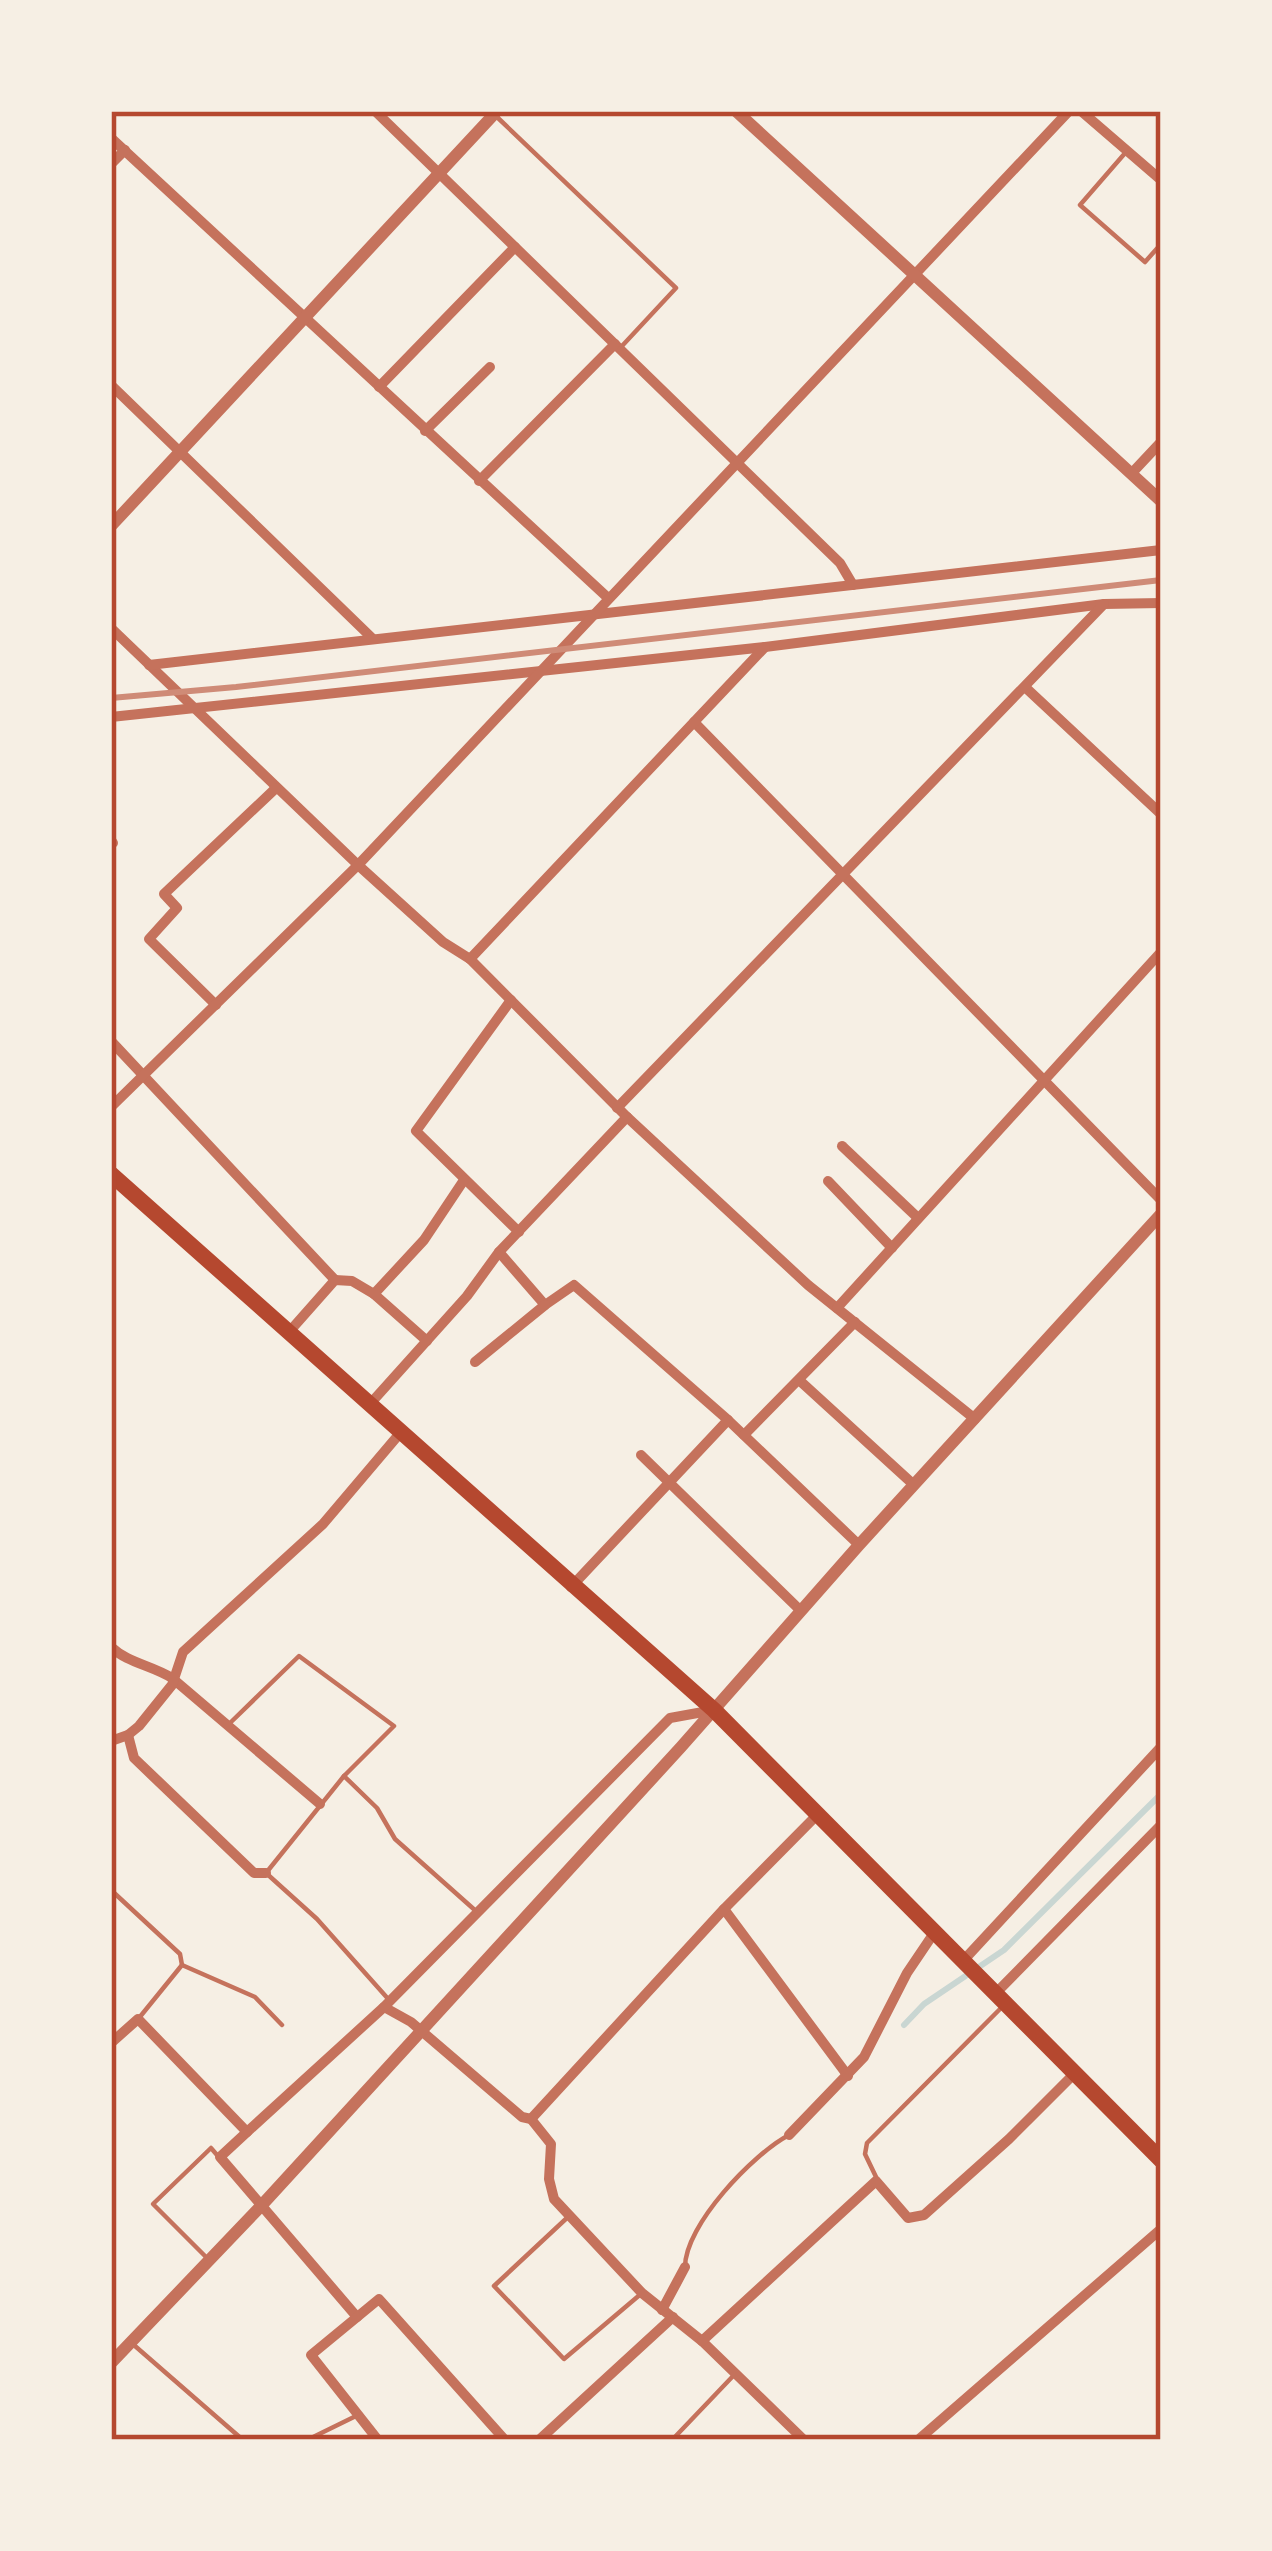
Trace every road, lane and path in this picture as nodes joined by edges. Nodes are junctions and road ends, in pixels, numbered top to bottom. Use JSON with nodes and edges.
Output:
{"nodes":[{"id":1,"x":375,"y":111,"type":"edge"},
{"id":2,"x":736,"y":111,"type":"edge"},
{"id":3,"x":1070,"y":111,"type":"edge"},
{"id":4,"x":1081,"y":111,"type":"edge"},
{"id":5,"x":495,"y":113,"type":"edge"},
{"id":6,"x":111,"y":138,"type":"edge"},
{"id":7,"x":124,"y":150,"type":"junction"},
{"id":8,"x":1128,"y":151,"type":"junction"},
{"id":9,"x":111,"y":164,"type":"edge"},
{"id":10,"x":437,"y":172,"type":"junction"},
{"id":11,"x":1161,"y":180,"type":"edge"},
{"id":12,"x":1161,"y":244,"type":"edge"},
{"id":13,"x":514,"y":247,"type":"junction"},
{"id":14,"x":916,"y":276,"type":"junction"},
{"id":15,"x":303,"y":318,"type":"junction"},
{"id":16,"x":617,"y":346,"type":"junction"},
{"id":17,"x":490,"y":367,"type":"dead end"},
{"id":18,"x":111,"y":385,"type":"edge"},
{"id":19,"x":379,"y":387,"type":"junction"},
{"id":20,"x":424,"y":431,"type":"junction"},
{"id":21,"x":1161,"y":442,"type":"edge"},
{"id":22,"x":180,"y":452,"type":"junction"},
{"id":23,"x":736,"y":460,"type":"junction"},
{"id":24,"x":1131,"y":474,"type":"junction"},
{"id":25,"x":479,"y":481,"type":"junction"},
{"id":26,"x":1161,"y":501,"type":"edge"},
{"id":27,"x":111,"y":526,"type":"edge"},
{"id":28,"x":1161,"y":550,"type":"edge"},
{"id":29,"x":853,"y":585,"type":"junction"},
{"id":30,"x":607,"y":597,"type":"junction"},
{"id":31,"x":1161,"y":603,"type":"edge"},
{"id":32,"x":1105,"y":604,"type":"junction"},
{"id":33,"x":593,"y":617,"type":"junction"},
{"id":34,"x":111,"y":628,"type":"edge"},
{"id":35,"x":372,"y":638,"type":"junction"},
{"id":36,"x":765,"y":647,"type":"junction"},
{"id":37,"x":149,"y":664,"type":"junction"},
{"id":38,"x":551,"y":664,"type":"junction"},
{"id":39,"x":1026,"y":688,"type":"junction"},
{"id":40,"x":196,"y":711,"type":"junction"},
{"id":41,"x":111,"y":717,"type":"edge"},
{"id":42,"x":694,"y":722,"type":"junction"},
{"id":43,"x":276,"y":788,"type":"junction"},
{"id":44,"x":1161,"y":814,"type":"edge"},
{"id":45,"x":358,"y":865,"type":"junction"},
{"id":46,"x":844,"y":873,"type":"junction"},
{"id":47,"x":1161,"y":952,"type":"edge"},
{"id":48,"x":470,"y":959,"type":"junction"},
{"id":49,"x":511,"y":1000,"type":"junction"},
{"id":50,"x":216,"y":1005,"type":"junction"},
{"id":51,"x":111,"y":1041,"type":"edge"},
{"id":52,"x":144,"y":1075,"type":"junction"},
{"id":53,"x":1045,"y":1079,"type":"junction"},
{"id":54,"x":111,"y":1107,"type":"edge"},
{"id":55,"x":622,"y":1113,"type":"junction"},
{"id":56,"x":842,"y":1146,"type":"dead end"},
{"id":57,"x":112,"y":1178,"type":"edge"},
{"id":58,"x":464,"y":1180,"type":"junction"},
{"id":59,"x":828,"y":1180,"type":"dead end"},
{"id":60,"x":1161,"y":1200,"type":"edge"},
{"id":61,"x":1161,"y":1214,"type":"edge"},
{"id":62,"x":918,"y":1218,"type":"junction"},
{"id":63,"x":519,"y":1232,"type":"junction"},
{"id":64,"x":892,"y":1248,"type":"junction"},
{"id":65,"x":499,"y":1252,"type":"junction"},
{"id":66,"x":335,"y":1280,"type":"junction"},
{"id":67,"x":374,"y":1294,"type":"junction"},
{"id":68,"x":544,"y":1305,"type":"junction"},
{"id":69,"x":837,"y":1308,"type":"junction"},
{"id":70,"x":855,"y":1322,"type":"junction"},
{"id":71,"x":289,"y":1332,"type":"junction"},
{"id":72,"x":427,"y":1341,"type":"junction"},
{"id":73,"x":475,"y":1362,"type":"dead end"},
{"id":74,"x":800,"y":1380,"type":"junction"},
{"id":75,"x":370,"y":1404,"type":"junction"},
{"id":76,"x":975,"y":1419,"type":"junction"},
{"id":77,"x":728,"y":1420,"type":"junction"},
{"id":78,"x":401,"y":1432,"type":"junction"},
{"id":79,"x":744,"y":1435,"type":"junction"},
{"id":80,"x":641,"y":1455,"type":"dead end"},
{"id":81,"x":670,"y":1483,"type":"junction"},
{"id":82,"x":914,"y":1485,"type":"junction"},
{"id":83,"x":859,"y":1545,"type":"junction"},
{"id":84,"x":571,"y":1587,"type":"junction"},
{"id":85,"x":800,"y":1610,"type":"junction"},
{"id":86,"x":111,"y":1648,"type":"edge"},
{"id":87,"x":172,"y":1678,"type":"junction"},
{"id":88,"x":715,"y":1710,"type":"junction"},
{"id":89,"x":227,"y":1725,"type":"junction"},
{"id":90,"x":128,"y":1736,"type":"junction"},
{"id":91,"x":111,"y":1741,"type":"edge"},
{"id":92,"x":1161,"y":1747,"type":"edge"},
{"id":93,"x":344,"y":1776,"type":"junction"},
{"id":94,"x":320,"y":1804,"type":"junction"},
{"id":95,"x":817,"y":1815,"type":"junction"},
{"id":96,"x":1161,"y":1825,"type":"edge"},
{"id":97,"x":266,"y":1873,"type":"junction"},
{"id":98,"x":111,"y":1890,"type":"edge"},
{"id":99,"x":724,"y":1909,"type":"junction"},
{"id":100,"x":476,"y":1912,"type":"junction"},
{"id":101,"x":934,"y":1933,"type":"junction"},
{"id":102,"x":964,"y":1964,"type":"junction"},
{"id":103,"x":182,"y":1965,"type":"junction"},
{"id":104,"x":994,"y":1994,"type":"junction"},
{"id":105,"x":387,"y":2004,"type":"junction"},
{"id":106,"x":138,"y":2020,"type":"junction"},
{"id":107,"x":282,"y":2025,"type":"dead end"},
{"id":108,"x":422,"y":2031,"type":"junction"},
{"id":109,"x":111,"y":2043,"type":"edge"},
{"id":110,"x":1074,"y":2074,"type":"junction"},
{"id":111,"x":848,"y":2076,"type":"junction"},
{"id":112,"x":530,"y":2119,"type":"junction"},
{"id":113,"x":247,"y":2132,"type":"junction"},
{"id":114,"x":789,"y":2135,"type":"joint"},
{"id":115,"x":220,"y":2157,"type":"junction"},
{"id":116,"x":1161,"y":2160,"type":"edge"},
{"id":117,"x":876,"y":2181,"type":"junction"},
{"id":118,"x":261,"y":2206,"type":"junction"},
{"id":119,"x":569,"y":2216,"type":"junction"},
{"id":120,"x":1161,"y":2229,"type":"edge"},
{"id":121,"x":208,"y":2259,"type":"junction"},
{"id":122,"x":685,"y":2267,"type":"joint"},
{"id":123,"x":642,"y":2293,"type":"junction"},
{"id":124,"x":667,"y":2314,"type":"junction"},
{"id":125,"x":356,"y":2317,"type":"junction"},
{"id":126,"x":702,"y":2341,"type":"junction"},
{"id":127,"x":130,"y":2343,"type":"junction"},
{"id":128,"x":111,"y":2363,"type":"edge"},
{"id":129,"x":735,"y":2374,"type":"junction"},
{"id":130,"x":358,"y":2415,"type":"junction"},
{"id":131,"x":797,"y":2438,"type":"edge"},
{"id":132,"x":243,"y":2440,"type":"edge"},
{"id":133,"x":307,"y":2440,"type":"edge"},
{"id":134,"x":378,"y":2440,"type":"edge"},
{"id":135,"x":505,"y":2440,"type":"edge"},
{"id":136,"x":539,"y":2440,"type":"edge"},
{"id":137,"x":672,"y":2440,"type":"edge"},
{"id":138,"x":918,"y":2440,"type":"edge"}],
"edges":[{"from":1,"to":10,"type":"street"},
{"from":2,"to":14,"type":"street"},
{"from":3,"to":14,"type":"street"},
{"from":4,"to":8,"type":"street"},
{"from":5,"to":10,"type":"street"},
{"from":5,"to":16,"type":"lane"},
{"from":6,"to":7,"type":"street"},
{"from":7,"to":9,"type":"street"},
{"from":7,"to":15,"type":"street"},
{"from":8,"to":11,"type":"street"},
{"from":8,"to":12,"type":"lane"},
{"from":10,"to":13,"type":"street"},
{"from":10,"to":15,"type":"street"},
{"from":13,"to":16,"type":"street"},
{"from":13,"to":19,"type":"street"},
{"from":14,"to":23,"type":"street"},
{"from":14,"to":24,"type":"street"},
{"from":15,"to":19,"type":"street"},
{"from":15,"to":22,"type":"street"},
{"from":16,"to":23,"type":"street"},
{"from":16,"to":25,"type":"street"},
{"from":17,"to":20,"type":"street"},
{"from":18,"to":22,"type":"street"},
{"from":19,"to":20,"type":"street"},
{"from":20,"to":25,"type":"street"},
{"from":21,"to":24,"type":"street"},
{"from":22,"to":27,"type":"street"},
{"from":22,"to":35,"type":"street"},
{"from":23,"to":29,"type":"street"},
{"from":23,"to":30,"type":"street"},
{"from":24,"to":26,"type":"street"},
{"from":25,"to":30,"type":"street"},
{"from":28,"to":29,"type":"street"},
{"from":29,"to":33,"type":"street"},
{"from":30,"to":33,"type":"street"},
{"from":31,"to":32,"type":"street"},
{"from":32,"to":36,"type":"street"},
{"from":32,"to":39,"type":"street"},
{"from":33,"to":35,"type":"street"},
{"from":33,"to":38,"type":"street"},
{"from":34,"to":37,"type":"street"},
{"from":35,"to":37,"type":"street"},
{"from":36,"to":38,"type":"street"},
{"from":36,"to":42,"type":"street"},
{"from":37,"to":40,"type":"street"},
{"from":38,"to":40,"type":"street"},
{"from":38,"to":45,"type":"street"},
{"from":39,"to":44,"type":"street"},
{"from":39,"to":46,"type":"street"},
{"from":40,"to":41,"type":"street"},
{"from":40,"to":43,"type":"street"},
{"from":42,"to":46,"type":"street"},
{"from":42,"to":48,"type":"street"},
{"from":43,"to":45,"type":"street"},
{"from":43,"to":50,"type":"street"},
{"from":45,"to":48,"type":"street"},
{"from":45,"to":50,"type":"street"},
{"from":46,"to":53,"type":"street"},
{"from":46,"to":55,"type":"street"},
{"from":47,"to":53,"type":"street"},
{"from":48,"to":49,"type":"street"},
{"from":49,"to":55,"type":"street"},
{"from":49,"to":58,"type":"street"},
{"from":50,"to":52,"type":"street"},
{"from":51,"to":52,"type":"street"},
{"from":52,"to":54,"type":"street"},
{"from":52,"to":66,"type":"street"},
{"from":53,"to":60,"type":"street"},
{"from":53,"to":62,"type":"street"},
{"from":55,"to":63,"type":"street"},
{"from":55,"to":69,"type":"street"},
{"from":56,"to":62,"type":"street"},
{"from":57,"to":71,"type":"main road"},
{"from":58,"to":63,"type":"street"},
{"from":58,"to":67,"type":"street"},
{"from":59,"to":64,"type":"street"},
{"from":61,"to":76,"type":"street"},
{"from":62,"to":64,"type":"street"},
{"from":63,"to":65,"type":"street"},
{"from":64,"to":69,"type":"street"},
{"from":65,"to":68,"type":"street"},
{"from":65,"to":72,"type":"street"},
{"from":66,"to":67,"type":"street"},
{"from":66,"to":71,"type":"street"},
{"from":67,"to":72,"type":"street"},
{"from":68,"to":73,"type":"street"},
{"from":68,"to":77,"type":"street"},
{"from":69,"to":70,"type":"street"},
{"from":70,"to":74,"type":"street"},
{"from":70,"to":76,"type":"street"},
{"from":71,"to":75,"type":"main road"},
{"from":72,"to":75,"type":"street"},
{"from":74,"to":79,"type":"street"},
{"from":74,"to":82,"type":"street"},
{"from":75,"to":78,"type":"main road"},
{"from":76,"to":82,"type":"street"},
{"from":77,"to":79,"type":"street"},
{"from":77,"to":81,"type":"street"},
{"from":78,"to":84,"type":"main road"},
{"from":78,"to":87,"type":"street"},
{"from":79,"to":83,"type":"street"},
{"from":80,"to":81,"type":"street"},
{"from":81,"to":84,"type":"street"},
{"from":81,"to":85,"type":"street"},
{"from":82,"to":83,"type":"street"},
{"from":83,"to":85,"type":"street"},
{"from":84,"to":88,"type":"main road"},
{"from":85,"to":88,"type":"street"},
{"from":86,"to":87,"type":"street"},
{"from":87,"to":89,"type":"street"},
{"from":87,"to":90,"type":"street"},
{"from":88,"to":95,"type":"main road"},
{"from":88,"to":100,"type":"street"},
{"from":88,"to":108,"type":"street"},
{"from":89,"to":93,"type":"lane"},
{"from":89,"to":94,"type":"street"},
{"from":90,"to":91,"type":"street"},
{"from":90,"to":97,"type":"street"},
{"from":92,"to":102,"type":"street"},
{"from":93,"to":94,"type":"lane"},
{"from":93,"to":100,"type":"lane"},
{"from":94,"to":97,"type":"lane"},
{"from":95,"to":99,"type":"street"},
{"from":95,"to":101,"type":"main road"},
{"from":96,"to":104,"type":"street"},
{"from":97,"to":105,"type":"lane"},
{"from":98,"to":103,"type":"lane"},
{"from":99,"to":111,"type":"street"},
{"from":99,"to":112,"type":"street"},
{"from":100,"to":105,"type":"street"},
{"from":101,"to":102,"type":"main road"},
{"from":101,"to":111,"type":"street"},
{"from":102,"to":104,"type":"main road"},
{"from":103,"to":106,"type":"lane"},
{"from":103,"to":107,"type":"lane"},
{"from":104,"to":110,"type":"main road"},
{"from":104,"to":117,"type":"lane"},
{"from":105,"to":108,"type":"street"},
{"from":105,"to":113,"type":"street"},
{"from":106,"to":109,"type":"street"},
{"from":106,"to":113,"type":"street"},
{"from":108,"to":112,"type":"street"},
{"from":108,"to":118,"type":"street"},
{"from":110,"to":116,"type":"main road"},
{"from":110,"to":117,"type":"street"},
{"from":111,"to":114,"type":"street"},
{"from":112,"to":119,"type":"street"},
{"from":113,"to":115,"type":"street"},
{"from":114,"to":122,"type":"lane"},
{"from":115,"to":118,"type":"street"},
{"from":115,"to":121,"type":"lane"},
{"from":117,"to":126,"type":"street"},
{"from":118,"to":121,"type":"street"},
{"from":118,"to":125,"type":"street"},
{"from":119,"to":123,"type":"street"},
{"from":119,"to":123,"type":"lane"},
{"from":120,"to":138,"type":"street"},
{"from":121,"to":127,"type":"street"},
{"from":122,"to":124,"type":"street"},
{"from":123,"to":124,"type":"street"},
{"from":124,"to":126,"type":"street"},
{"from":124,"to":136,"type":"street"},
{"from":125,"to":130,"type":"street"},
{"from":125,"to":135,"type":"street"},
{"from":126,"to":129,"type":"street"},
{"from":127,"to":128,"type":"street"},
{"from":127,"to":132,"type":"lane"},
{"from":129,"to":131,"type":"street"},
{"from":129,"to":137,"type":"lane"},
{"from":130,"to":133,"type":"lane"},
{"from":130,"to":134,"type":"street"}]}
